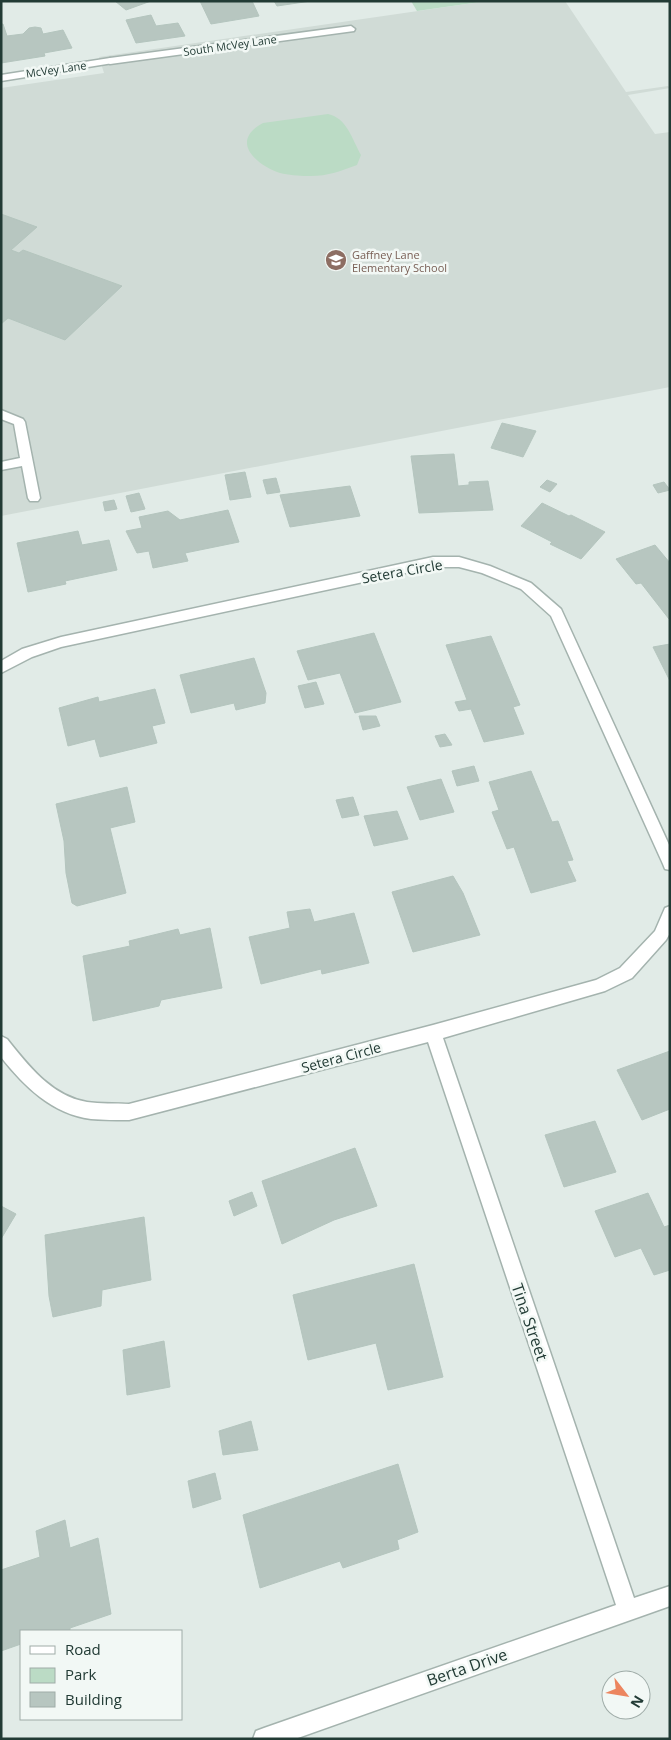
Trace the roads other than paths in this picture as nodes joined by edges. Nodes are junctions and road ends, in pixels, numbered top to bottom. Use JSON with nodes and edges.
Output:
{"nodes":[{"id":1,"x":351,"y":29,"type":"dead end"},
{"id":2,"x":110,"y":62,"type":"joint"},
{"id":3,"x":1,"y":78,"type":"edge"},
{"id":4,"x":1,"y":414,"type":"edge"},
{"id":5,"x":26,"y":461,"type":"junction"},
{"id":6,"x":1,"y":466,"type":"edge"},
{"id":7,"x":34,"y":498,"type":"dead end"},
{"id":8,"x":1,"y":668,"type":"edge"},
{"id":9,"x":670,"y":864,"type":"edge"},
{"id":10,"x":670,"y":913,"type":"edge"},
{"id":11,"x":433,"y":1033,"type":"junction"},
{"id":12,"x":1,"y":1044,"type":"edge"},
{"id":13,"x":670,"y":1596,"type":"edge"},
{"id":14,"x":628,"y":1611,"type":"junction"},
{"id":15,"x":264,"y":1739,"type":"edge"}],
"edges":[{"from":1,"to":2,"type":"street","name":"South McVey Lane"},
{"from":2,"to":3,"type":"street","name":"McVey Lane"},
{"from":4,"to":5,"type":"street"},
{"from":5,"to":6,"type":"street"},
{"from":5,"to":7,"type":"street"},
{"from":8,"to":9,"type":"street","name":"Setera Circle"},
{"from":10,"to":11,"type":"street","name":"Setera Circle"},
{"from":11,"to":12,"type":"street","name":"Setera Circle"},
{"from":11,"to":14,"type":"street","name":"Tina Street"},
{"from":13,"to":14,"type":"street","name":"Berta Drive"},
{"from":14,"to":15,"type":"street","name":"Berta Drive"}]}
